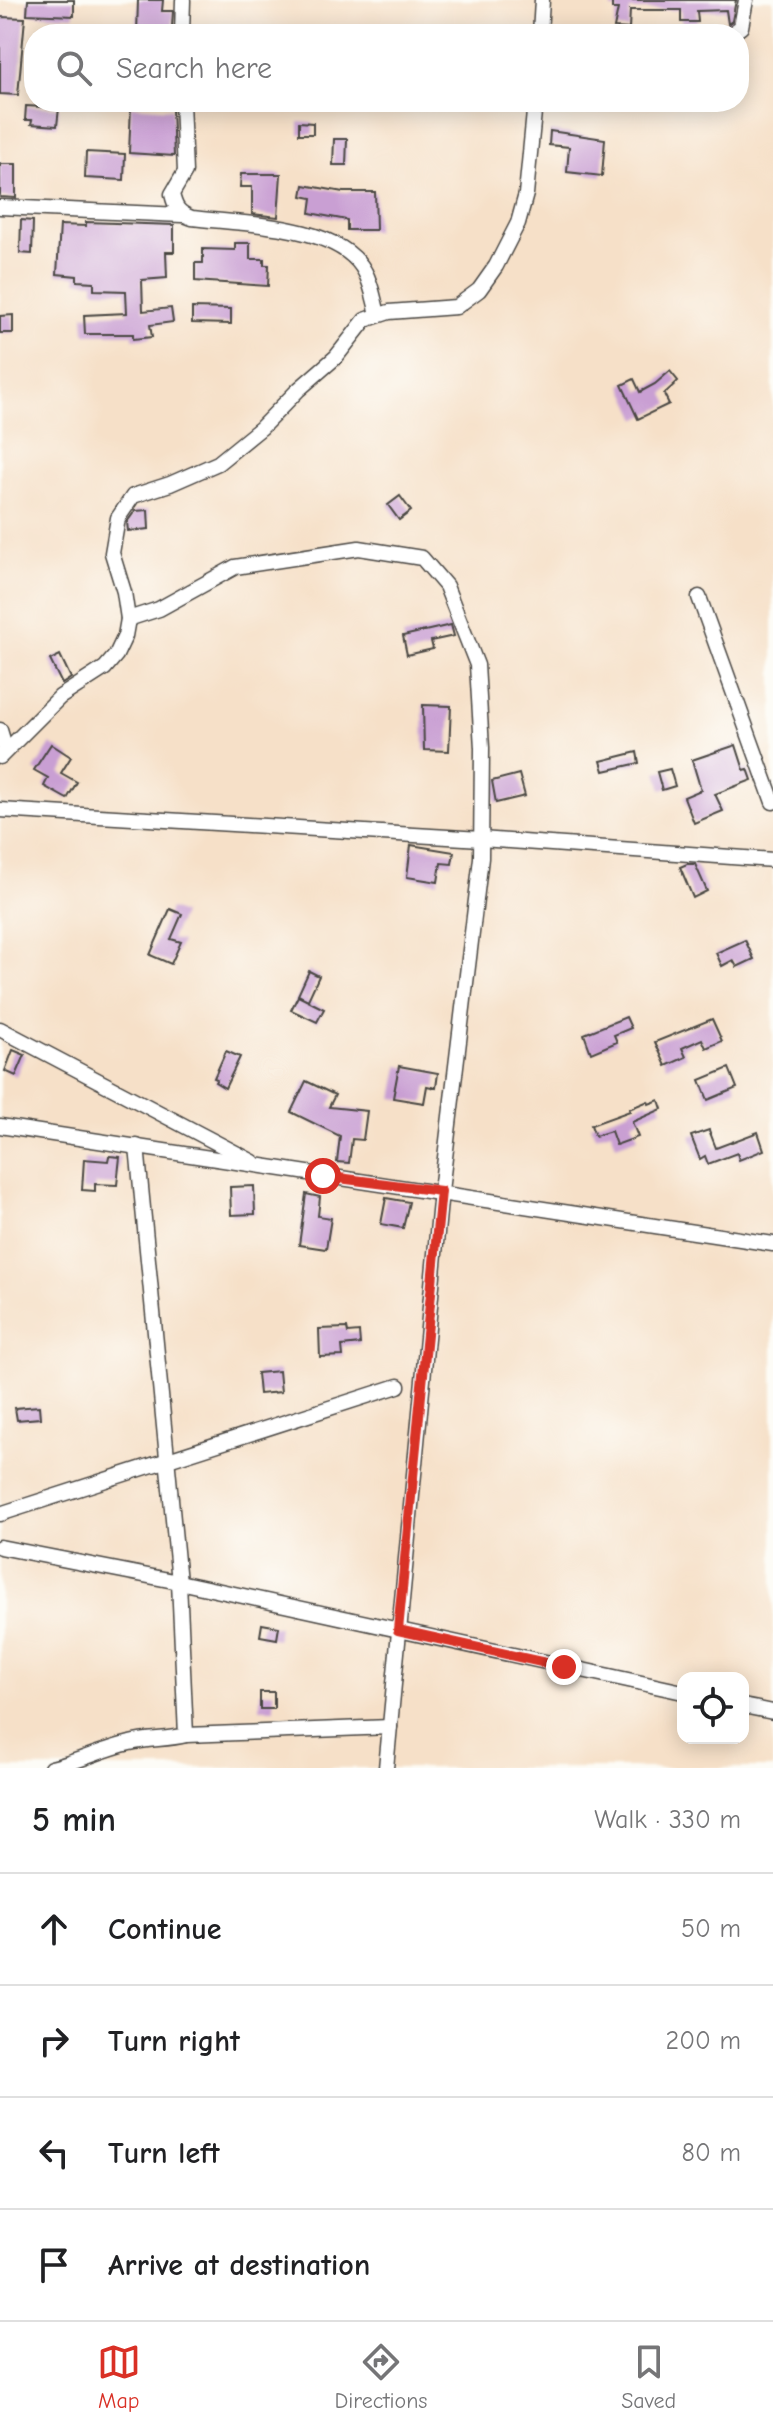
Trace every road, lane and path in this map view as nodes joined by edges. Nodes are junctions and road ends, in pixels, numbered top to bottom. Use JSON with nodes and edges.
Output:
{"nodes":[{"id":1,"x":183,"y":0,"type":"edge"},
{"id":2,"x":542,"y":0,"type":"edge"},
{"id":3,"x":746,"y":0,"type":"edge"},
{"id":4,"x":182,"y":24,"type":"edge"},
{"id":5,"x":541,"y":24,"type":"edge"},
{"id":6,"x":742,"y":24,"type":"edge"},
{"id":7,"x":182,"y":112,"type":"edge"},
{"id":8,"x":534,"y":112,"type":"edge"},
{"id":9,"x":0,"y":207,"type":"edge"},
{"id":10,"x":182,"y":215,"type":"junction"},
{"id":11,"x":378,"y":314,"type":"junction"},
{"id":12,"x":699,"y":597,"type":"dead end"},
{"id":13,"x":128,"y":619,"type":"junction"},
{"id":14,"x":0,"y":730,"type":"edge"},
{"id":15,"x":3,"y":753,"type":"edge"},
{"id":16,"x":773,"y":802,"type":"edge"},
{"id":17,"x":0,"y":810,"type":"edge"},
{"id":18,"x":481,"y":839,"type":"junction"},
{"id":19,"x":773,"y":860,"type":"edge"},
{"id":20,"x":0,"y":1029,"type":"edge"},
{"id":21,"x":0,"y":1126,"type":"edge"},
{"id":22,"x":137,"y":1146,"type":"junction"},
{"id":23,"x":263,"y":1168,"type":"junction"},
{"id":24,"x":441,"y":1191,"type":"junction"},
{"id":25,"x":773,"y":1244,"type":"edge"},
{"id":26,"x":398,"y":1386,"type":"dead end"},
{"id":27,"x":168,"y":1461,"type":"junction"},
{"id":28,"x":0,"y":1514,"type":"edge"},
{"id":29,"x":0,"y":1547,"type":"edge"},
{"id":30,"x":179,"y":1582,"type":"junction"},
{"id":31,"x":398,"y":1630,"type":"junction"},
{"id":32,"x":677,"y":1691,"type":"edge"},
{"id":33,"x":749,"y":1707,"type":"edge"},
{"id":34,"x":773,"y":1712,"type":"edge"},
{"id":35,"x":390,"y":1727,"type":"junction"},
{"id":36,"x":186,"y":1735,"type":"junction"},
{"id":37,"x":51,"y":1768,"type":"edge"},
{"id":38,"x":386,"y":1768,"type":"edge"}],
"edges":[{"from":1,"to":4,"type":"street"},
{"from":2,"to":5,"type":"street"},
{"from":3,"to":6,"type":"street"},
{"from":7,"to":10,"type":"street"},
{"from":8,"to":11,"type":"street"},
{"from":9,"to":10,"type":"street"},
{"from":10,"to":11,"type":"street"},
{"from":11,"to":13,"type":"street"},
{"from":12,"to":16,"type":"street"},
{"from":13,"to":15,"type":"street"},
{"from":13,"to":18,"type":"street"},
{"from":14,"to":15,"type":"street"},
{"from":17,"to":18,"type":"street"},
{"from":18,"to":19,"type":"street"},
{"from":18,"to":24,"type":"street"},
{"from":20,"to":23,"type":"street"},
{"from":21,"to":22,"type":"street"},
{"from":22,"to":23,"type":"street"},
{"from":22,"to":27,"type":"street"},
{"from":23,"to":24,"type":"street"},
{"from":24,"to":25,"type":"street"},
{"from":24,"to":31,"type":"street"},
{"from":26,"to":27,"type":"street"},
{"from":27,"to":28,"type":"street"},
{"from":27,"to":30,"type":"street"},
{"from":29,"to":30,"type":"street"},
{"from":30,"to":31,"type":"street"},
{"from":30,"to":36,"type":"street"},
{"from":31,"to":32,"type":"street"},
{"from":31,"to":35,"type":"street"},
{"from":33,"to":34,"type":"street"},
{"from":35,"to":36,"type":"street"},
{"from":35,"to":38,"type":"street"},
{"from":36,"to":37,"type":"street"}]}
